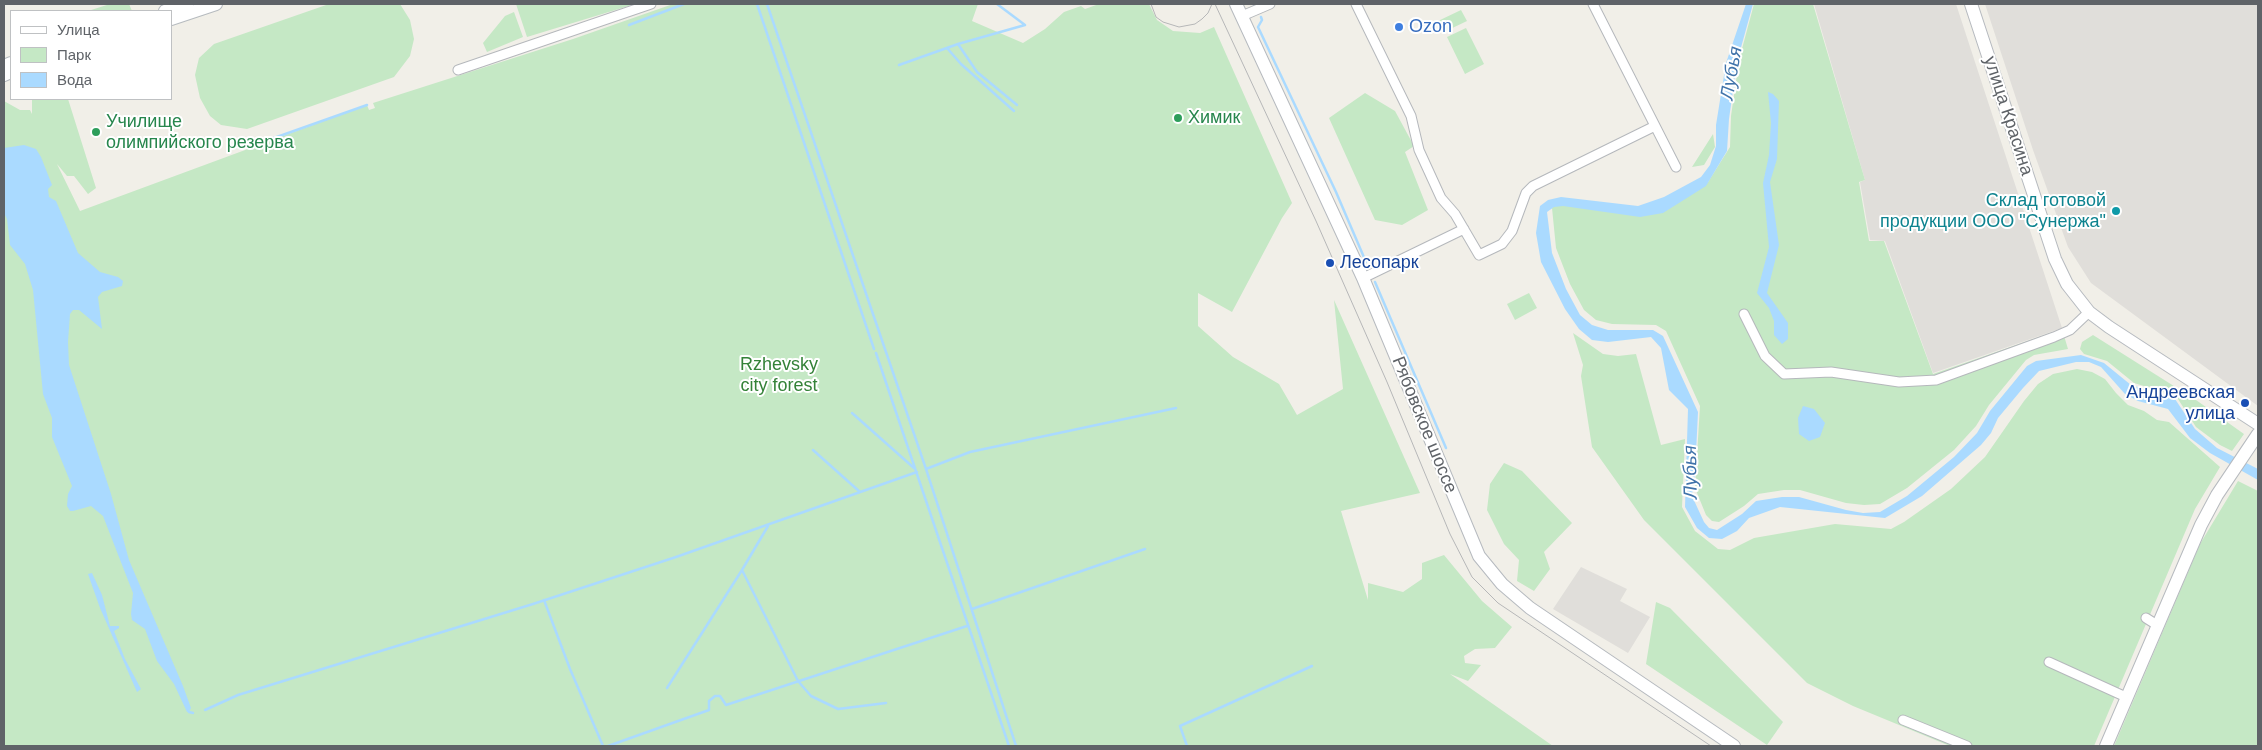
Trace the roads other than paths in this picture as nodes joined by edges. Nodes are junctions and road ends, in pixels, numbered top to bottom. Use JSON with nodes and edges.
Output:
{"nodes":[{"id":1,"x":187,"y":4,"type":"edge"},
{"id":2,"x":216,"y":4,"type":"edge"},
{"id":3,"x":651,"y":4,"type":"edge"},
{"id":4,"x":1236,"y":4,"type":"edge"},
{"id":5,"x":1270,"y":4,"type":"edge"},
{"id":6,"x":1356,"y":4,"type":"edge"},
{"id":7,"x":1592,"y":4,"type":"edge"},
{"id":8,"x":1971,"y":4,"type":"edge"},
{"id":9,"x":168,"y":10,"type":"edge"},
{"id":10,"x":1242,"y":16,"type":"junction"},
{"id":11,"x":172,"y":19,"type":"edge"},
{"id":12,"x":458,"y":70,"type":"dead end"},
{"id":13,"x":1655,"y":126,"type":"junction"},
{"id":14,"x":1676,"y":167,"type":"dead end"},
{"id":15,"x":1464,"y":229,"type":"junction"},
{"id":16,"x":1363,"y":278,"type":"junction"},
{"id":17,"x":2089,"y":312,"type":"junction"},
{"id":18,"x":1744,"y":314,"type":"dead end"},
{"id":19,"x":2258,"y":424,"type":"edge"},
{"id":20,"x":2258,"y":434,"type":"edge"},
{"id":21,"x":2049,"y":662,"type":"dead end"},
{"id":22,"x":2126,"y":697,"type":"junction"},
{"id":23,"x":1904,"y":720,"type":"dead end"},
{"id":24,"x":1734,"y":746,"type":"edge"},
{"id":25,"x":1967,"y":746,"type":"edge"},
{"id":26,"x":2106,"y":746,"type":"edge"}],
"edges":[{"from":1,"to":9,"type":"main road"},
{"from":2,"to":11,"type":"main road"},
{"from":3,"to":12,"type":"street"},
{"from":4,"to":10,"type":"main road","name":"Рябовское шоссе"},
{"from":5,"to":10,"type":"street"},
{"from":6,"to":15,"type":"street"},
{"from":7,"to":13,"type":"street"},
{"from":8,"to":17,"type":"main road","name":"улица Красина"},
{"from":10,"to":16,"type":"main road","name":"Рябовское шоссе"},
{"from":13,"to":14,"type":"street"},
{"from":13,"to":15,"type":"street"},
{"from":15,"to":16,"type":"street"},
{"from":16,"to":24,"type":"main road","name":"Рябовское шоссе"},
{"from":17,"to":18,"type":"street"},
{"from":17,"to":19,"type":"main road","name":"улица Красина"},
{"from":20,"to":22,"type":"main road"},
{"from":21,"to":22,"type":"street"},
{"from":22,"to":26,"type":"main road"},
{"from":23,"to":25,"type":"street"}]}
